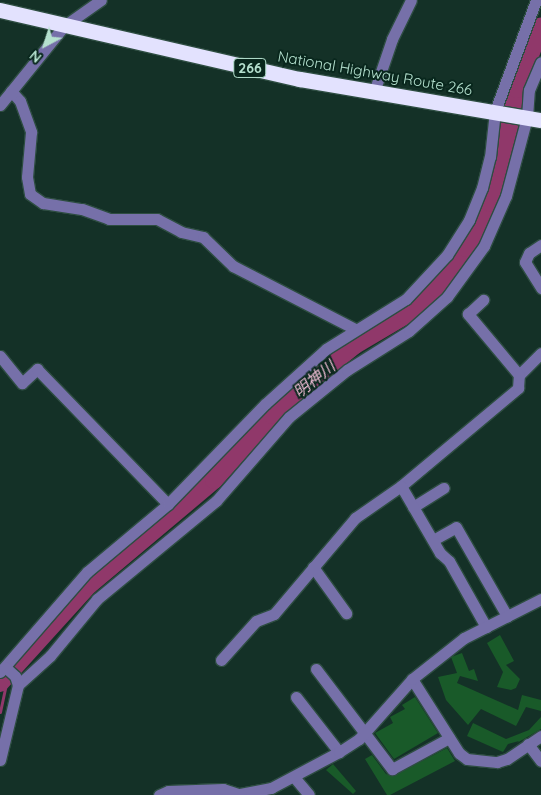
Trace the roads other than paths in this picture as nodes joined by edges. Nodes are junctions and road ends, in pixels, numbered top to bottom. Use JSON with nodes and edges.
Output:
{"nodes":[{"id":1,"x":411,"y":0,"type":"edge"},
{"id":2,"x":536,"y":0,"type":"edge"},
{"id":3,"x":96,"y":2,"type":"edge"},
{"id":4,"x":0,"y":10,"type":"edge"},
{"id":5,"x":64,"y":26,"type":"junction"},
{"id":6,"x":541,"y":62,"type":"edge"},
{"id":7,"x":11,"y":91,"type":"junction"},
{"id":8,"x":374,"y":92,"type":"junction"},
{"id":9,"x":0,"y":105,"type":"edge"},
{"id":10,"x":498,"y":111,"type":"junction"},
{"id":11,"x":530,"y":117,"type":"edge"},
{"id":12,"x":541,"y":245,"type":"edge"},
{"id":13,"x":541,"y":288,"type":"edge"},
{"id":14,"x":483,"y":300,"type":"dead end"},
{"id":15,"x":354,"y":329,"type":"junction"},
{"id":16,"x":541,"y":353,"type":"edge"},
{"id":17,"x":1,"y":361,"type":"edge"},
{"id":18,"x":519,"y":375,"type":"junction"},
{"id":19,"x":401,"y":486,"type":"junction"},
{"id":20,"x":444,"y":488,"type":"dead end"},
{"id":21,"x":168,"y":504,"type":"junction"},
{"id":22,"x":413,"y":507,"type":"junction"},
{"id":23,"x":433,"y":540,"type":"junction"},
{"id":24,"x":313,"y":567,"type":"junction"},
{"id":25,"x":541,"y":599,"type":"edge"},
{"id":26,"x":346,"y":613,"type":"dead end"},
{"id":27,"x":507,"y":616,"type":"junction"},
{"id":28,"x":486,"y":627,"type":"junction"},
{"id":29,"x":221,"y":660,"type":"dead end"},
{"id":30,"x":316,"y":669,"type":"dead end"},
{"id":31,"x":9,"y":674,"type":"edge"},
{"id":32,"x":412,"y":679,"type":"junction"},
{"id":33,"x":296,"y":697,"type":"dead end"},
{"id":34,"x":366,"y":732,"type":"junction"},
{"id":35,"x":541,"y":736,"type":"edge"},
{"id":36,"x":449,"y":738,"type":"junction"},
{"id":37,"x":528,"y":744,"type":"junction"},
{"id":38,"x":339,"y":752,"type":"junction"},
{"id":39,"x":0,"y":760,"type":"edge"},
{"id":40,"x":541,"y":761,"type":"edge"},
{"id":41,"x":294,"y":777,"type":"junction"},
{"id":42,"x":178,"y":793,"type":"edge"},
{"id":43,"x":159,"y":795,"type":"edge"},
{"id":44,"x":240,"y":795,"type":"edge"},
{"id":45,"x":309,"y":795,"type":"edge"}],
"edges":[{"from":1,"to":8,"type":"street"},
{"from":2,"to":10,"type":"street"},
{"from":3,"to":5,"type":"street"},
{"from":4,"to":5,"type":"highway","name":"National Highway Route 266","number":"266"},
{"from":5,"to":7,"type":"street"},
{"from":5,"to":8,"type":"highway","name":"National Highway Route 266","number":"266"},
{"from":6,"to":11,"type":"street"},
{"from":7,"to":9,"type":"street"},
{"from":7,"to":15,"type":"street"},
{"from":8,"to":10,"type":"highway","name":"National Highway Route 266","number":"266"},
{"from":10,"to":11,"type":"highway","name":"National Highway Route 266","number":"266"},
{"from":10,"to":15,"type":"street"},
{"from":11,"to":31,"type":"street"},
{"from":12,"to":13,"type":"street"},
{"from":14,"to":18,"type":"street"},
{"from":15,"to":21,"type":"street"},
{"from":16,"to":18,"type":"street"},
{"from":17,"to":21,"type":"street"},
{"from":18,"to":19,"type":"street"},
{"from":19,"to":22,"type":"street"},
{"from":19,"to":24,"type":"street"},
{"from":20,"to":22,"type":"street"},
{"from":21,"to":31,"type":"street"},
{"from":22,"to":23,"type":"street"},
{"from":23,"to":27,"type":"street"},
{"from":23,"to":28,"type":"street"},
{"from":24,"to":26,"type":"street"},
{"from":24,"to":29,"type":"street"},
{"from":25,"to":27,"type":"street"},
{"from":27,"to":28,"type":"street"},
{"from":28,"to":32,"type":"street"},
{"from":30,"to":34,"type":"street"},
{"from":31,"to":39,"type":"street"},
{"from":32,"to":34,"type":"street"},
{"from":32,"to":36,"type":"street"},
{"from":33,"to":38,"type":"street"},
{"from":34,"to":36,"type":"street"},
{"from":34,"to":38,"type":"street"},
{"from":35,"to":37,"type":"street"},
{"from":36,"to":37,"type":"street"},
{"from":37,"to":40,"type":"street"},
{"from":38,"to":41,"type":"street"},
{"from":41,"to":44,"type":"street"},
{"from":41,"to":45,"type":"street"},
{"from":42,"to":43,"type":"street"},
{"from":42,"to":44,"type":"street"}]}
